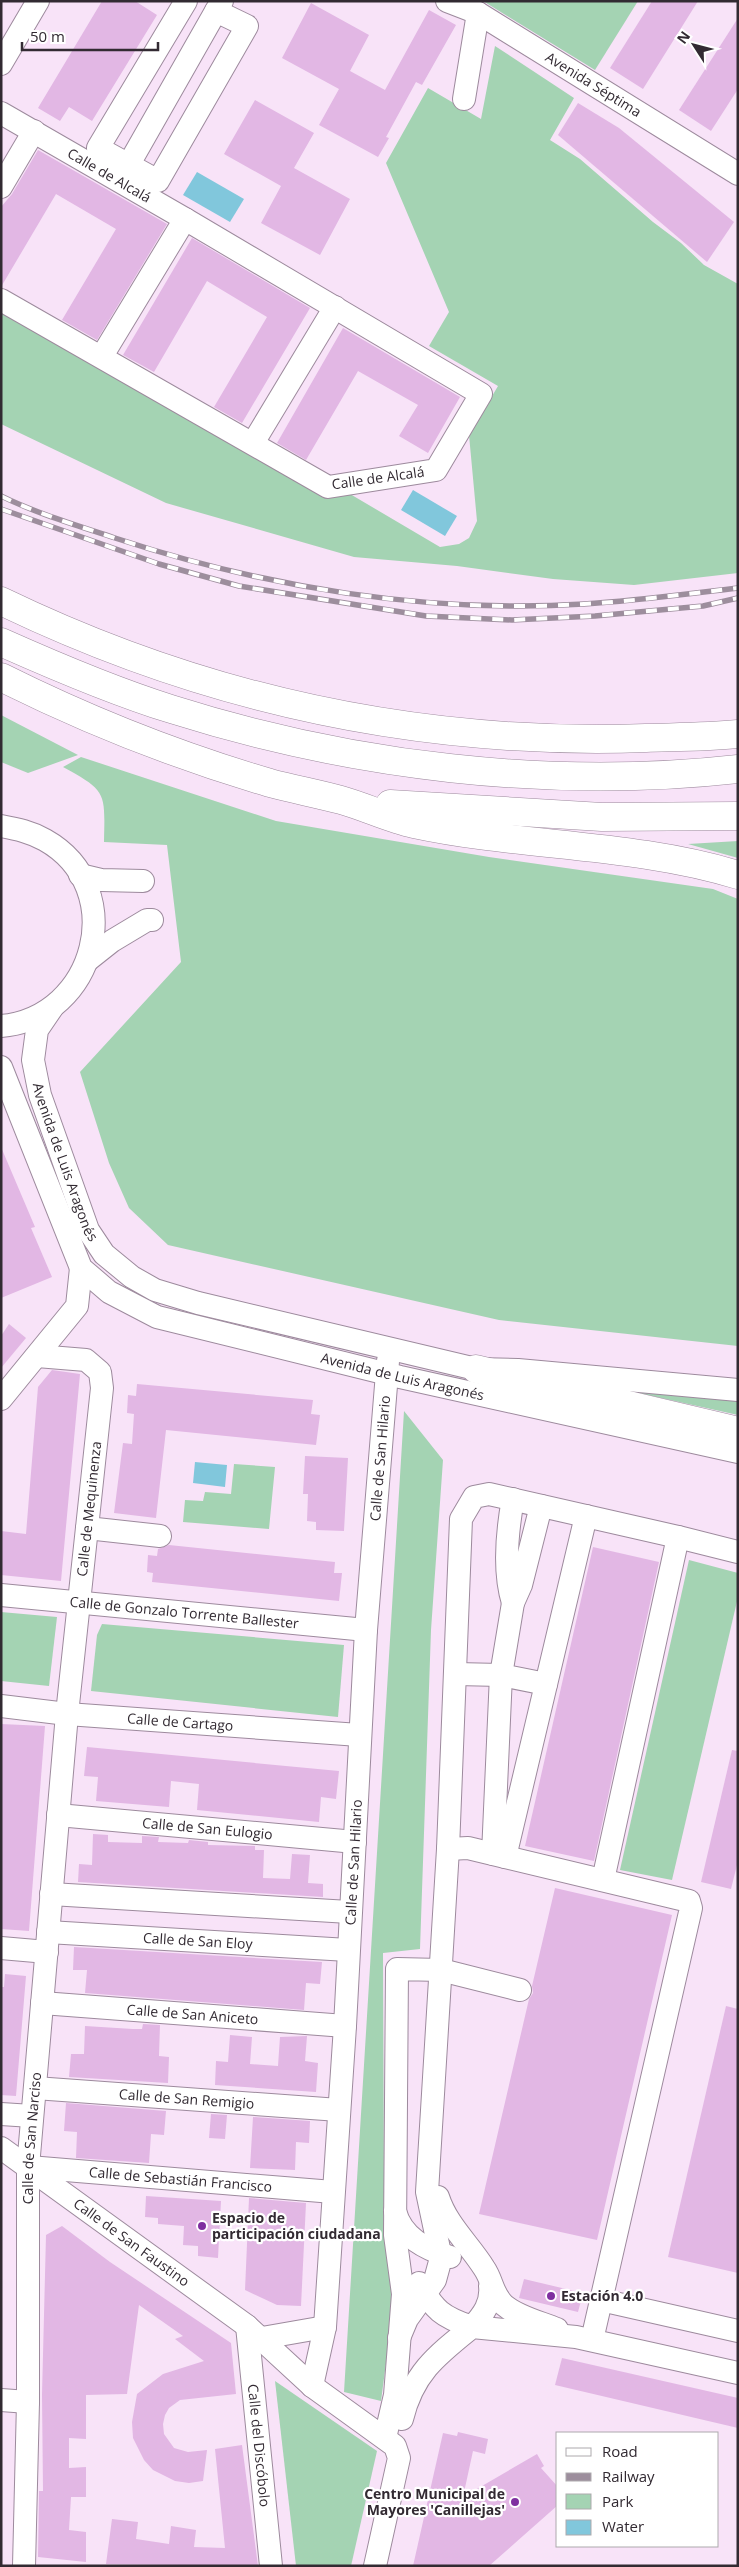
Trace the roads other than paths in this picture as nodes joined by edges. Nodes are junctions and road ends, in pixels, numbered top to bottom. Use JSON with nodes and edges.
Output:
{"nodes":[{"id":1,"x":38,"y":1,"type":"edge"},
{"id":2,"x":186,"y":1,"type":"edge"},
{"id":3,"x":446,"y":1,"type":"edge"},
{"id":4,"x":219,"y":6,"type":"edge"},
{"id":5,"x":478,"y":13,"type":"junction"},
{"id":6,"x":1,"y":64,"type":"edge"},
{"id":7,"x":464,"y":99,"type":"dead end"},
{"id":8,"x":1,"y":114,"type":"edge"},
{"id":9,"x":34,"y":132,"type":"junction"},
{"id":10,"x":130,"y":164,"type":"junction"},
{"id":11,"x":738,"y":174,"type":"edge"},
{"id":12,"x":1,"y":187,"type":"edge"},
{"id":13,"x":185,"y":218,"type":"junction"},
{"id":14,"x":1,"y":300,"type":"edge"},
{"id":15,"x":335,"y":306,"type":"junction"},
{"id":16,"x":102,"y":356,"type":"junction"},
{"id":17,"x":253,"y":443,"type":"junction"},
{"id":18,"x":1,"y":601,"type":"edge"},
{"id":19,"x":1,"y":642,"type":"edge"},
{"id":20,"x":1,"y":678,"type":"edge"},
{"id":21,"x":738,"y":734,"type":"edge"},
{"id":22,"x":738,"y":769,"type":"edge"},
{"id":23,"x":341,"y":800,"type":"junction"},
{"id":24,"x":738,"y":816,"type":"edge"},
{"id":25,"x":1,"y":826,"type":"edge"},
{"id":26,"x":80,"y":874,"type":"junction"},
{"id":27,"x":738,"y":875,"type":"edge"},
{"id":28,"x":144,"y":880,"type":"dead end"},
{"id":29,"x":152,"y":920,"type":"dead end"},
{"id":30,"x":88,"y":960,"type":"junction"},
{"id":31,"x":52,"y":1008,"type":"junction"},
{"id":32,"x":1,"y":1026,"type":"edge"},
{"id":33,"x":1,"y":1067,"type":"edge"},
{"id":34,"x":81,"y":1268,"type":"junction"},
{"id":35,"x":37,"y":1356,"type":"junction"},
{"id":36,"x":394,"y":1362,"type":"junction"},
{"id":37,"x":476,"y":1369,"type":"junction"},
{"id":38,"x":738,"y":1390,"type":"edge"},
{"id":39,"x":1,"y":1399,"type":"edge"},
{"id":40,"x":738,"y":1431,"type":"edge"},
{"id":41,"x":738,"y":1452,"type":"edge"},
{"id":42,"x":513,"y":1499,"type":"junction"},
{"id":43,"x":540,"y":1506,"type":"junction"},
{"id":44,"x":586,"y":1516,"type":"junction"},
{"id":45,"x":87,"y":1528,"type":"junction"},
{"id":46,"x":160,"y":1536,"type":"dead end"},
{"id":47,"x":678,"y":1537,"type":"junction"},
{"id":48,"x":738,"y":1552,"type":"edge"},
{"id":49,"x":1,"y":1595,"type":"edge"},
{"id":50,"x":514,"y":1603,"type":"junction"},
{"id":51,"x":79,"y":1604,"type":"junction"},
{"id":52,"x":366,"y":1630,"type":"junction"},
{"id":53,"x":456,"y":1674,"type":"junction"},
{"id":54,"x":501,"y":1675,"type":"junction"},
{"id":55,"x":546,"y":1684,"type":"junction"},
{"id":56,"x":1,"y":1706,"type":"edge"},
{"id":57,"x":67,"y":1714,"type":"junction"},
{"id":58,"x":359,"y":1736,"type":"junction"},
{"id":59,"x":58,"y":1815,"type":"junction"},
{"id":60,"x":355,"y":1842,"type":"junction"},
{"id":61,"x":448,"y":1849,"type":"junction"},
{"id":62,"x":499,"y":1855,"type":"junction"},
{"id":63,"x":603,"y":1880,"type":"junction"},
{"id":64,"x":51,"y":1894,"type":"junction"},
{"id":65,"x":349,"y":1912,"type":"junction"},
{"id":66,"x":47,"y":1942,"type":"junction"},
{"id":67,"x":1,"y":1948,"type":"edge"},
{"id":68,"x":348,"y":1950,"type":"junction"},
{"id":69,"x":442,"y":1970,"type":"junction"},
{"id":70,"x":520,"y":1990,"type":"dead end"},
{"id":71,"x":42,"y":2004,"type":"junction"},
{"id":72,"x":344,"y":2026,"type":"junction"},
{"id":73,"x":35,"y":2088,"type":"junction"},
{"id":74,"x":339,"y":2110,"type":"junction"},
{"id":75,"x":1,"y":2114,"type":"edge"},
{"id":76,"x":32,"y":2116,"type":"junction"},
{"id":77,"x":1,"y":2148,"type":"edge"},
{"id":78,"x":28,"y":2167,"type":"junction"},
{"id":79,"x":429,"y":2172,"type":"junction"},
{"id":80,"x":333,"y":2192,"type":"junction"},
{"id":81,"x":395,"y":2208,"type":"junction"},
{"id":82,"x":395,"y":2235,"type":"junction"},
{"id":83,"x":440,"y":2253,"type":"junction"},
{"id":84,"x":489,"y":2281,"type":"junction"},
{"id":85,"x":425,"y":2294,"type":"junction"},
{"id":86,"x":601,"y":2300,"type":"junction"},
{"id":87,"x":325,"y":2327,"type":"junction"},
{"id":88,"x":472,"y":2327,"type":"junction"},
{"id":89,"x":402,"y":2331,"type":"junction"},
{"id":90,"x":738,"y":2331,"type":"edge"},
{"id":91,"x":255,"y":2332,"type":"junction"},
{"id":92,"x":584,"y":2338,"type":"junction"},
{"id":93,"x":440,"y":2353,"type":"junction"},
{"id":94,"x":738,"y":2373,"type":"edge"},
{"id":95,"x":312,"y":2386,"type":"junction"},
{"id":96,"x":1,"y":2400,"type":"edge"},
{"id":97,"x":28,"y":2402,"type":"junction"},
{"id":98,"x":390,"y":2442,"type":"junction"},
{"id":99,"x":24,"y":2566,"type":"edge"},
{"id":100,"x":271,"y":2566,"type":"edge"},
{"id":101,"x":375,"y":2566,"type":"edge"}],
"edges":[{"from":1,"to":6,"type":"street"},
{"from":2,"to":10,"type":"street"},
{"from":3,"to":5,"type":"street","name":"Avenida Séptima"},
{"from":4,"to":10,"type":"street"},
{"from":4,"to":10,"type":"street"},
{"from":5,"to":7,"type":"street"},
{"from":5,"to":11,"type":"street","name":"Avenida Séptima"},
{"from":8,"to":9,"type":"street","name":"Calle de Alcalá"},
{"from":9,"to":12,"type":"street"},
{"from":9,"to":13,"type":"street","name":"Calle de Alcalá"},
{"from":13,"to":15,"type":"street","name":"Calle de Alcalá"},
{"from":13,"to":16,"type":"street"},
{"from":14,"to":16,"type":"street","name":"Calle de Alcalá"},
{"from":15,"to":17,"type":"street"},
{"from":15,"to":17,"type":"street","name":"Calle de Alcalá"},
{"from":16,"to":17,"type":"street","name":"Calle de Alcalá"},
{"from":18,"to":21,"type":"highway"},
{"from":19,"to":22,"type":"highway"},
{"from":20,"to":23,"type":"highway"},
{"from":23,"to":24,"type":"highway"},
{"from":23,"to":27,"type":"highway"},
{"from":25,"to":26,"type":"street"},
{"from":26,"to":28,"type":"street"},
{"from":26,"to":30,"type":"street"},
{"from":29,"to":30,"type":"street"},
{"from":30,"to":31,"type":"street"},
{"from":31,"to":32,"type":"street"},
{"from":31,"to":36,"type":"street","name":"Avenida de Luis Aragonés"},
{"from":33,"to":34,"type":"street"},
{"from":34,"to":35,"type":"street"},
{"from":34,"to":36,"type":"street","name":"Avenida de Luis Aragonés"},
{"from":35,"to":39,"type":"street"},
{"from":35,"to":45,"type":"street","name":"Calle de Mequinenza"},
{"from":36,"to":37,"type":"street","name":"Avenida de Luis Aragonés"},
{"from":36,"to":41,"type":"street","name":"Avenida de Luis Aragonés"},
{"from":36,"to":52,"type":"street","name":"Calle de San Hilario"},
{"from":37,"to":38,"type":"street","name":"Avenida de Luis Aragonés"},
{"from":37,"to":40,"type":"highway"},
{"from":42,"to":43,"type":"street"},
{"from":42,"to":50,"type":"street"},
{"from":42,"to":53,"type":"street"},
{"from":43,"to":44,"type":"street"},
{"from":43,"to":50,"type":"street"},
{"from":44,"to":47,"type":"street"},
{"from":44,"to":55,"type":"street"},
{"from":45,"to":46,"type":"street"},
{"from":45,"to":51,"type":"street","name":"Calle de Mequinenza"},
{"from":47,"to":48,"type":"street"},
{"from":47,"to":63,"type":"street"},
{"from":49,"to":51,"type":"street","name":"Calle de Gonzalo Torrente Ballester"},
{"from":50,"to":54,"type":"street"},
{"from":51,"to":52,"type":"street","name":"Calle de Gonzalo Torrente Ballester"},
{"from":51,"to":57,"type":"street","name":"Calle de Mequinenza"},
{"from":52,"to":58,"type":"street","name":"Calle de San Hilario"},
{"from":53,"to":54,"type":"street"},
{"from":53,"to":61,"type":"street"},
{"from":54,"to":55,"type":"street"},
{"from":54,"to":62,"type":"street"},
{"from":55,"to":62,"type":"street"},
{"from":56,"to":57,"type":"street","name":"Calle de Cartago"},
{"from":57,"to":58,"type":"street","name":"Calle de Cartago"},
{"from":57,"to":59,"type":"street","name":"Calle de San Narciso"},
{"from":58,"to":60,"type":"street","name":"Calle de San Hilario"},
{"from":59,"to":60,"type":"street","name":"Calle de San Eulogio"},
{"from":59,"to":64,"type":"street","name":"Calle de San Narciso"},
{"from":60,"to":65,"type":"street","name":"Calle de San Hilario"},
{"from":61,"to":62,"type":"street"},
{"from":61,"to":69,"type":"street"},
{"from":62,"to":63,"type":"street"},
{"from":63,"to":86,"type":"street"},
{"from":64,"to":65,"type":"street"},
{"from":64,"to":66,"type":"street","name":"Calle de San Narciso"},
{"from":65,"to":68,"type":"street","name":"Calle de San Hilario"},
{"from":66,"to":67,"type":"street","name":"Calle de San Eloy"},
{"from":66,"to":68,"type":"street","name":"Calle de San Eloy"},
{"from":66,"to":71,"type":"street","name":"Calle de San Narciso"},
{"from":68,"to":72,"type":"street","name":"Calle de San Hilario"},
{"from":69,"to":70,"type":"street"},
{"from":69,"to":79,"type":"street"},
{"from":69,"to":81,"type":"street"},
{"from":71,"to":72,"type":"street","name":"Calle de San Aniceto"},
{"from":71,"to":73,"type":"street","name":"Calle de San Narciso"},
{"from":72,"to":74,"type":"street","name":"Calle de San Hilario"},
{"from":73,"to":74,"type":"street","name":"Calle de San Remigio"},
{"from":73,"to":76,"type":"street","name":"Calle de San Narciso"},
{"from":74,"to":80,"type":"street","name":"Calle de San Hilario"},
{"from":75,"to":76,"type":"street"},
{"from":76,"to":78,"type":"street","name":"Calle de San Narciso"},
{"from":77,"to":78,"type":"street","name":"Calle de San Faustino"},
{"from":78,"to":80,"type":"street","name":"Calle de Sebastián Francisco"},
{"from":78,"to":91,"type":"street","name":"Calle de San Faustino"},
{"from":78,"to":97,"type":"street","name":"Calle de San Narciso"},
{"from":79,"to":83,"type":"street"},
{"from":79,"to":84,"type":"street"},
{"from":80,"to":87,"type":"street","name":"Calle de San Hilario"},
{"from":81,"to":82,"type":"street"},
{"from":81,"to":83,"type":"street"},
{"from":82,"to":85,"type":"street"},
{"from":82,"to":89,"type":"street"},
{"from":83,"to":84,"type":"street"},
{"from":83,"to":85,"type":"street"},
{"from":84,"to":88,"type":"street"},
{"from":84,"to":92,"type":"street"},
{"from":85,"to":88,"type":"street"},
{"from":85,"to":89,"type":"street"},
{"from":86,"to":90,"type":"street"},
{"from":86,"to":92,"type":"street"},
{"from":87,"to":91,"type":"street"},
{"from":87,"to":95,"type":"street","name":"Calle de San Hilario"},
{"from":88,"to":92,"type":"street"},
{"from":88,"to":93,"type":"street"},
{"from":89,"to":93,"type":"street"},
{"from":89,"to":98,"type":"street"},
{"from":91,"to":95,"type":"street","name":"Calle de San Faustino"},
{"from":91,"to":100,"type":"street","name":"Calle del Discóbolo"},
{"from":92,"to":94,"type":"street"},
{"from":93,"to":98,"type":"street"},
{"from":95,"to":98,"type":"street","name":"Calle de San Faustino"},
{"from":96,"to":97,"type":"street"},
{"from":97,"to":99,"type":"street","name":"Calle de San Narciso"},
{"from":98,"to":101,"type":"street"}]}
